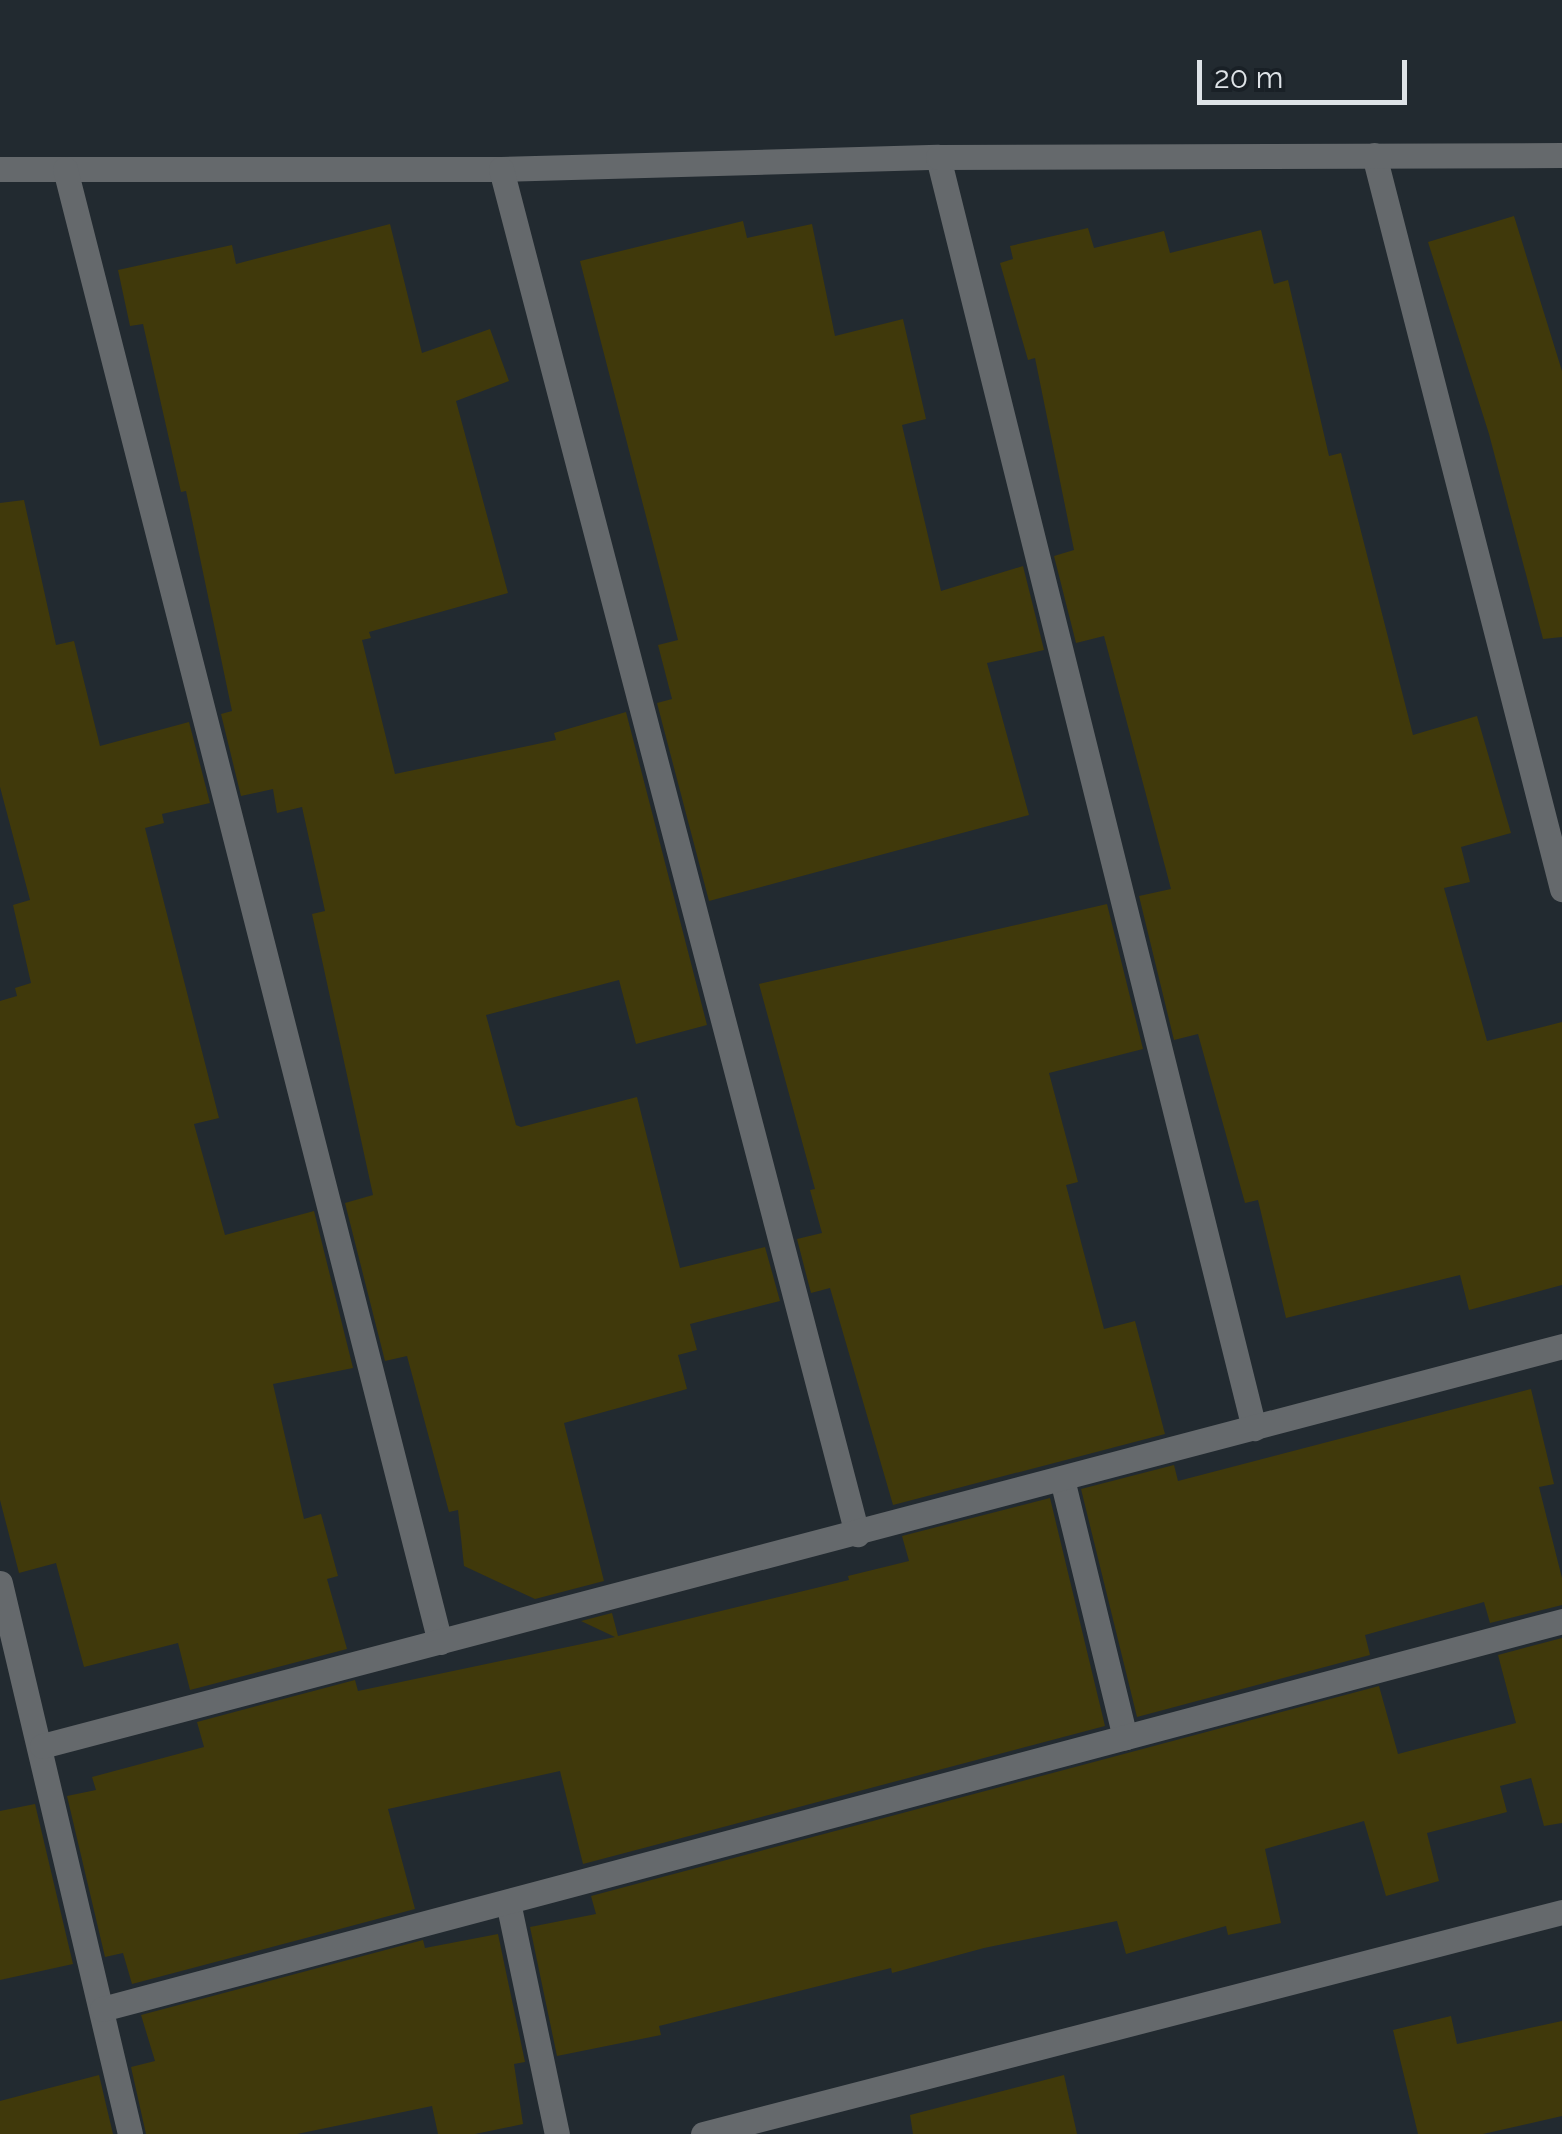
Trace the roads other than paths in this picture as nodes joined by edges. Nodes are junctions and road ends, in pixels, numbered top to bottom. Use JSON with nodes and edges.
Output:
{"nodes":[{"id":1,"x":1374,"y":155,"type":"junction"},
{"id":2,"x":1562,"y":155,"type":"edge"},
{"id":3,"x":938,"y":157,"type":"junction"},
{"id":4,"x":501,"y":168,"type":"junction"},
{"id":5,"x":0,"y":169,"type":"edge"},
{"id":6,"x":65,"y":169,"type":"junction"},
{"id":7,"x":1562,"y":889,"type":"edge"},
{"id":8,"x":1562,"y":1346,"type":"edge"},
{"id":9,"x":1254,"y":1428,"type":"junction"},
{"id":10,"x":1062,"y":1479,"type":"junction"},
{"id":11,"x":857,"y":1534,"type":"junction"},
{"id":12,"x":0,"y":1583,"type":"edge"},
{"id":13,"x":1562,"y":1622,"type":"edge"},
{"id":14,"x":440,"y":1642,"type":"junction"},
{"id":15,"x":1125,"y":1738,"type":"junction"},
{"id":16,"x":42,"y":1746,"type":"junction"},
{"id":17,"x":508,"y":1902,"type":"junction"},
{"id":18,"x":1562,"y":1912,"type":"edge"},
{"id":19,"x":102,"y":2009,"type":"junction"},
{"id":20,"x":130,"y":2134,"type":"edge"},
{"id":21,"x":556,"y":2134,"type":"edge"},
{"id":22,"x":702,"y":2134,"type":"edge"}],
"edges":[{"from":1,"to":2,"type":"street"},
{"from":1,"to":3,"type":"street"},
{"from":1,"to":7,"type":"street"},
{"from":3,"to":4,"type":"street"},
{"from":3,"to":9,"type":"street"},
{"from":4,"to":6,"type":"street"},
{"from":4,"to":11,"type":"street"},
{"from":5,"to":6,"type":"street"},
{"from":6,"to":14,"type":"street"},
{"from":8,"to":9,"type":"street"},
{"from":9,"to":10,"type":"street"},
{"from":10,"to":11,"type":"street"},
{"from":10,"to":15,"type":"street"},
{"from":11,"to":14,"type":"street"},
{"from":12,"to":16,"type":"street"},
{"from":13,"to":15,"type":"street"},
{"from":14,"to":16,"type":"street"},
{"from":15,"to":17,"type":"street"},
{"from":16,"to":19,"type":"street"},
{"from":17,"to":19,"type":"street"},
{"from":17,"to":21,"type":"street"},
{"from":18,"to":22,"type":"street"},
{"from":19,"to":20,"type":"street"}]}
